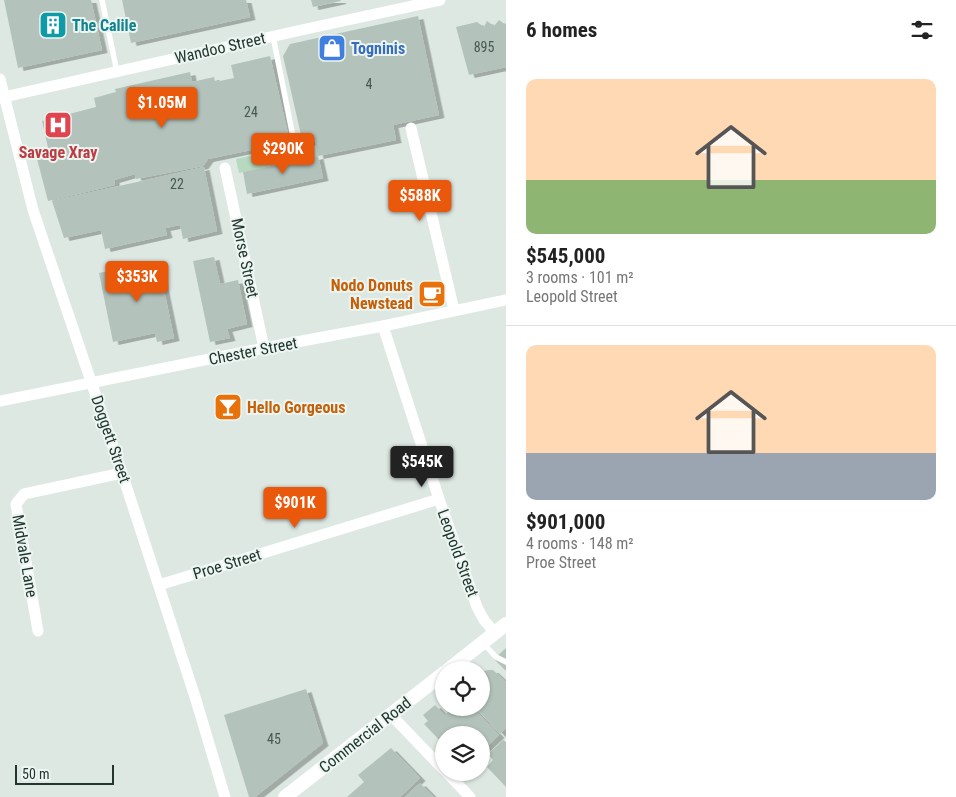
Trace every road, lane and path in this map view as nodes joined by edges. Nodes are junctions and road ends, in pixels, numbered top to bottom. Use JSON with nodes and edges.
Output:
{"nodes":[{"id":1,"x":102,"y":0,"type":"edge"},
{"id":2,"x":440,"y":0,"type":"edge"},
{"id":3,"x":273,"y":36,"type":"junction"},
{"id":4,"x":116,"y":72,"type":"junction"},
{"id":5,"x":0,"y":79,"type":"edge"},
{"id":6,"x":2,"y":98,"type":"edge"},
{"id":7,"x":411,"y":128,"type":"dead end"},
{"id":8,"x":294,"y":142,"type":"dead end"},
{"id":9,"x":225,"y":168,"type":"dead end"},
{"id":10,"x":506,"y":300,"type":"edge"},
{"id":11,"x":454,"y":310,"type":"junction"},
{"id":12,"x":383,"y":326,"type":"junction"},
{"id":13,"x":264,"y":348,"type":"junction"},
{"id":14,"x":92,"y":383,"type":"junction"},
{"id":15,"x":0,"y":401,"type":"edge"},
{"id":16,"x":122,"y":473,"type":"junction"},
{"id":17,"x":439,"y":499,"type":"junction"},
{"id":18,"x":159,"y":585,"type":"junction"},
{"id":19,"x":506,"y":624,"type":"edge"},
{"id":20,"x":38,"y":631,"type":"dead end"},
{"id":21,"x":495,"y":633,"type":"junction"},
{"id":22,"x":482,"y":643,"type":"junction"},
{"id":23,"x":459,"y":661,"type":"edge"},
{"id":24,"x":506,"y":662,"type":"edge"},
{"id":25,"x":435,"y":680,"type":"edge"},
{"id":26,"x":391,"y":715,"type":"junction"},
{"id":27,"x":435,"y":761,"type":"edge"},
{"id":28,"x":455,"y":781,"type":"edge"},
{"id":29,"x":225,"y":797,"type":"edge"},
{"id":30,"x":285,"y":797,"type":"edge"},
{"id":31,"x":470,"y":797,"type":"edge"}],
"edges":[{"from":1,"to":4,"type":"lane"},
{"from":2,"to":3,"type":"street","name":"Wandoo Street"},
{"from":3,"to":4,"type":"street","name":"Wandoo Street"},
{"from":3,"to":8,"type":"lane"},
{"from":4,"to":6,"type":"street","name":"Wandoo Street"},
{"from":5,"to":6,"type":"street","name":"Doggett Street"},
{"from":6,"to":14,"type":"street","name":"Doggett Street"},
{"from":7,"to":11,"type":"street"},
{"from":9,"to":13,"type":"street","name":"Morse Street"},
{"from":10,"to":11,"type":"street","name":"Chester Street"},
{"from":11,"to":12,"type":"street","name":"Chester Street"},
{"from":12,"to":13,"type":"street","name":"Chester Street"},
{"from":12,"to":17,"type":"street","name":"Leopold Street"},
{"from":13,"to":14,"type":"street","name":"Chester Street"},
{"from":14,"to":15,"type":"street","name":"Chester Street"},
{"from":14,"to":16,"type":"street","name":"Doggett Street"},
{"from":16,"to":18,"type":"street","name":"Doggett Street"},
{"from":16,"to":20,"type":"street","name":"Midvale Lane"},
{"from":17,"to":18,"type":"street","name":"Proe Street"},
{"from":17,"to":21,"type":"street","name":"Leopold Street"},
{"from":18,"to":29,"type":"street","name":"Doggett Street"},
{"from":19,"to":21,"type":"street"},
{"from":21,"to":22,"type":"street"},
{"from":22,"to":23,"type":"street"},
{"from":22,"to":24,"type":"lane"},
{"from":25,"to":26,"type":"street","name":"Commercial Road"},
{"from":26,"to":27,"type":"street"},
{"from":26,"to":30,"type":"street","name":"Commercial Road"},
{"from":28,"to":31,"type":"street"}]}
